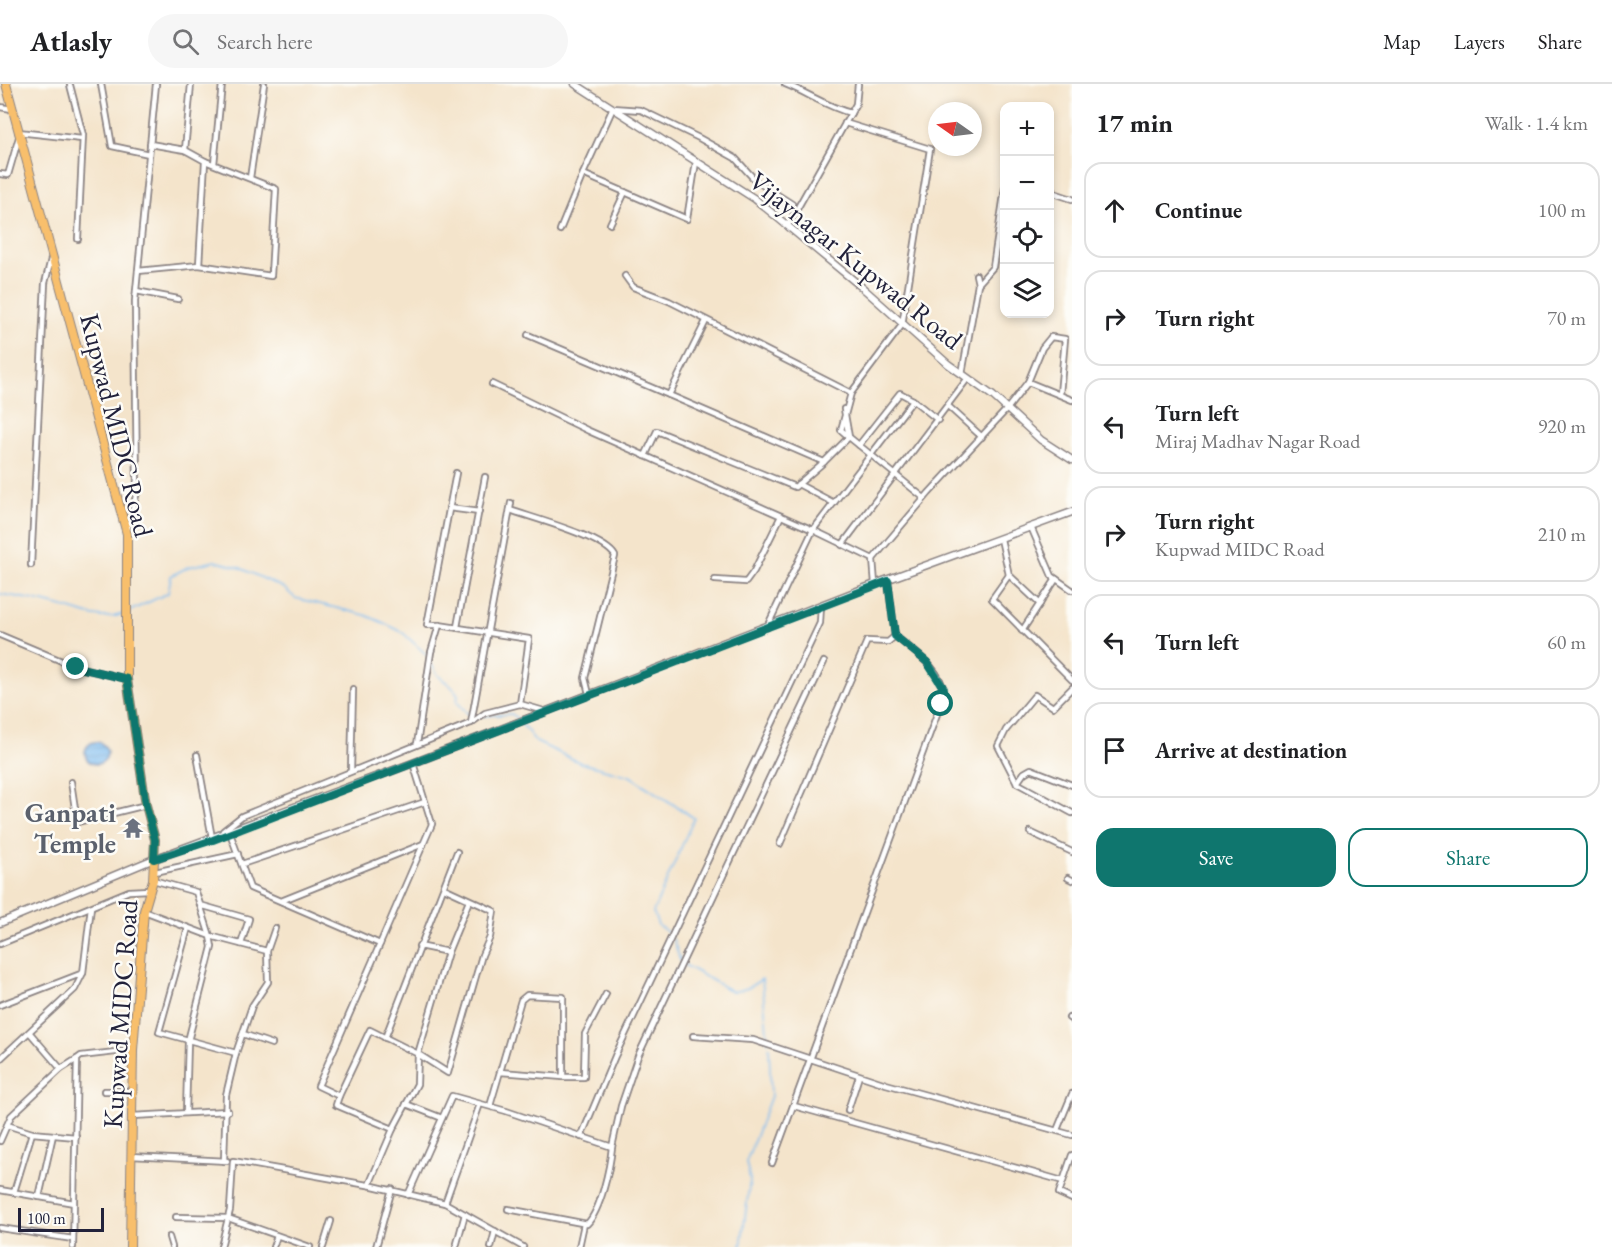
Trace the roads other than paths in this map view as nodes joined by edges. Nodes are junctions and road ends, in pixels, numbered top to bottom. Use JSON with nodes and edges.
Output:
{"nodes":[{"id":1,"x":6,"y":84,"type":"edge"},
{"id":2,"x":68,"y":84,"type":"edge"},
{"id":3,"x":101,"y":84,"type":"edge"},
{"id":4,"x":156,"y":84,"type":"edge"},
{"id":5,"x":191,"y":84,"type":"edge"},
{"id":6,"x":222,"y":84,"type":"edge"},
{"id":7,"x":264,"y":84,"type":"edge"},
{"id":8,"x":575,"y":84,"type":"edge"},
{"id":9,"x":785,"y":84,"type":"edge"},
{"id":10,"x":858,"y":84,"type":"edge"},
{"id":11,"x":0,"y":107,"type":"edge"},
{"id":12,"x":613,"y":108,"type":"junction"},
{"id":13,"x":12,"y":109,"type":"junction"},
{"id":14,"x":851,"y":113,"type":"junction"},
{"id":15,"x":845,"y":123,"type":"junction"},
{"id":16,"x":19,"y":134,"type":"junction"},
{"id":17,"x":82,"y":140,"type":"junction"},
{"id":18,"x":150,"y":144,"type":"junction"},
{"id":19,"x":185,"y":150,"type":"junction"},
{"id":20,"x":149,"y":154,"type":"junction"},
{"id":21,"x":205,"y":161,"type":"junction"},
{"id":22,"x":696,"y":162,"type":"junction"},
{"id":23,"x":214,"y":164,"type":"junction"},
{"id":24,"x":0,"y":174,"type":"edge"},
{"id":25,"x":583,"y":174,"type":"junction"},
{"id":26,"x":250,"y":178,"type":"junction"},
{"id":27,"x":625,"y":192,"type":"junction"},
{"id":28,"x":1054,"y":193,"type":"edge"},
{"id":29,"x":1072,"y":200,"type":"edge"},
{"id":30,"x":792,"y":204,"type":"dead end"},
{"id":31,"x":1002,"y":210,"type":"edge"},
{"id":32,"x":610,"y":224,"type":"dead end"},
{"id":33,"x":788,"y":225,"type":"junction"},
{"id":34,"x":560,"y":230,"type":"dead end"},
{"id":35,"x":78,"y":240,"type":"dead end"},
{"id":36,"x":52,"y":253,"type":"junction"},
{"id":37,"x":199,"y":265,"type":"junction"},
{"id":38,"x":138,"y":271,"type":"junction"},
{"id":39,"x":976,"y":274,"type":"dead end"},
{"id":40,"x":625,"y":276,"type":"dead end"},
{"id":41,"x":978,"y":284,"type":"junction"},
{"id":42,"x":136,"y":291,"type":"junction"},
{"id":43,"x":178,"y":299,"type":"dead end"},
{"id":44,"x":706,"y":321,"type":"junction"},
{"id":45,"x":903,"y":325,"type":"junction"},
{"id":46,"x":528,"y":335,"type":"dead end"},
{"id":47,"x":965,"y":376,"type":"junction"},
{"id":48,"x":1028,"y":382,"type":"junction"},
{"id":49,"x":492,"y":384,"type":"dead end"},
{"id":50,"x":850,"y":393,"type":"junction"},
{"id":51,"x":1060,"y":394,"type":"junction"},
{"id":52,"x":669,"y":395,"type":"junction"},
{"id":53,"x":913,"y":400,"type":"junction"},
{"id":54,"x":1072,"y":400,"type":"edge"},
{"id":55,"x":948,"y":406,"type":"junction"},
{"id":56,"x":1007,"y":409,"type":"junction"},
{"id":57,"x":938,"y":420,"type":"junction"},
{"id":58,"x":849,"y":437,"type":"junction"},
{"id":59,"x":982,"y":437,"type":"junction"},
{"id":60,"x":859,"y":446,"type":"junction"},
{"id":61,"x":870,"y":455,"type":"junction"},
{"id":62,"x":645,"y":456,"type":"junction"},
{"id":63,"x":1072,"y":460,"type":"edge"},
{"id":64,"x":824,"y":462,"type":"junction"},
{"id":65,"x":456,"y":473,"type":"dead end"},
{"id":66,"x":894,"y":475,"type":"junction"},
{"id":67,"x":485,"y":477,"type":"dead end"},
{"id":68,"x":798,"y":484,"type":"junction"},
{"id":69,"x":924,"y":498,"type":"junction"},
{"id":70,"x":511,"y":503,"type":"dead end"},
{"id":71,"x":834,"y":503,"type":"junction"},
{"id":72,"x":449,"y":508,"type":"junction"},
{"id":73,"x":510,"y":510,"type":"junction"},
{"id":74,"x":479,"y":512,"type":"junction"},
{"id":75,"x":1072,"y":512,"type":"edge"},
{"id":76,"x":781,"y":516,"type":"junction"},
{"id":77,"x":1031,"y":527,"type":"junction"},
{"id":78,"x":813,"y":530,"type":"junction"},
{"id":79,"x":127,"y":534,"type":"junction"},
{"id":80,"x":1001,"y":539,"type":"junction"},
{"id":81,"x":842,"y":545,"type":"junction"},
{"id":82,"x":873,"y":559,"type":"junction"},
{"id":83,"x":31,"y":566,"type":"dead end"},
{"id":84,"x":1009,"y":575,"type":"junction"},
{"id":85,"x":1056,"y":579,"type":"junction"},
{"id":86,"x":715,"y":580,"type":"dead end"},
{"id":87,"x":888,"y":581,"type":"junction"},
{"id":88,"x":875,"y":584,"type":"junction"},
{"id":89,"x":1072,"y":590,"type":"edge"},
{"id":90,"x":1040,"y":603,"type":"junction"},
{"id":91,"x":821,"y":606,"type":"junction"},
{"id":92,"x":439,"y":625,"type":"junction"},
{"id":93,"x":457,"y":627,"type":"junction"},
{"id":94,"x":767,"y":627,"type":"junction"},
{"id":95,"x":1022,"y":631,"type":"junction"},
{"id":96,"x":489,"y":632,"type":"junction"},
{"id":97,"x":0,"y":635,"type":"edge"},
{"id":98,"x":895,"y":636,"type":"junction"},
{"id":99,"x":824,"y":662,"type":"dead end"},
{"id":100,"x":127,"y":679,"type":"junction"},
{"id":101,"x":1072,"y":680,"type":"edge"},
{"id":102,"x":1072,"y":688,"type":"edge"},
{"id":103,"x":353,"y":689,"type":"dead end"},
{"id":104,"x":589,"y":694,"type":"junction"},
{"id":105,"x":520,"y":704,"type":"junction"},
{"id":106,"x":544,"y":711,"type":"junction"},
{"id":107,"x":471,"y":723,"type":"junction"},
{"id":108,"x":417,"y":744,"type":"junction"},
{"id":109,"x":197,"y":756,"type":"dead end"},
{"id":110,"x":413,"y":763,"type":"junction"},
{"id":111,"x":351,"y":770,"type":"junction"},
{"id":112,"x":71,"y":782,"type":"dead end"},
{"id":113,"x":1017,"y":783,"type":"junction"},
{"id":114,"x":1072,"y":785,"type":"edge"},
{"id":115,"x":425,"y":802,"type":"junction"},
{"id":116,"x":146,"y":805,"type":"junction"},
{"id":117,"x":1072,"y":813,"type":"edge"},
{"id":118,"x":1030,"y":832,"type":"dead end"},
{"id":119,"x":230,"y":833,"type":"junction"},
{"id":120,"x":213,"y":840,"type":"junction"},
{"id":121,"x":423,"y":844,"type":"junction"},
{"id":122,"x":780,"y":844,"type":"dead end"},
{"id":123,"x":457,"y":852,"type":"dead end"},
{"id":124,"x":1072,"y":852,"type":"edge"},
{"id":125,"x":238,"y":854,"type":"junction"},
{"id":126,"x":154,"y":859,"type":"junction"},
{"id":127,"x":242,"y":864,"type":"junction"},
{"id":128,"x":154,"y":876,"type":"junction"},
{"id":129,"x":444,"y":888,"type":"junction"},
{"id":130,"x":149,"y":890,"type":"junction"},
{"id":131,"x":280,"y":901,"type":"junction"},
{"id":132,"x":469,"y":901,"type":"junction"},
{"id":133,"x":200,"y":905,"type":"junction"},
{"id":134,"x":91,"y":907,"type":"junction"},
{"id":135,"x":144,"y":911,"type":"junction"},
{"id":136,"x":0,"y":922,"type":"edge"},
{"id":137,"x":188,"y":928,"type":"junction"},
{"id":138,"x":275,"y":928,"type":"dead end"},
{"id":139,"x":210,"y":936,"type":"junction"},
{"id":140,"x":0,"y":944,"type":"edge"},
{"id":141,"x":241,"y":944,"type":"junction"},
{"id":142,"x":380,"y":944,"type":"junction"},
{"id":143,"x":419,"y":946,"type":"junction"},
{"id":144,"x":267,"y":951,"type":"junction"},
{"id":145,"x":448,"y":952,"type":"junction"},
{"id":146,"x":83,"y":973,"type":"junction"},
{"id":147,"x":606,"y":994,"type":"dead end"},
{"id":148,"x":0,"y":1005,"type":"edge"},
{"id":149,"x":30,"y":1033,"type":"junction"},
{"id":150,"x":243,"y":1034,"type":"junction"},
{"id":151,"x":693,"y":1036,"type":"dead end"},
{"id":152,"x":385,"y":1038,"type":"junction"},
{"id":153,"x":188,"y":1041,"type":"junction"},
{"id":154,"x":272,"y":1044,"type":"dead end"},
{"id":155,"x":133,"y":1050,"type":"junction"},
{"id":156,"x":236,"y":1053,"type":"junction"},
{"id":157,"x":418,"y":1054,"type":"junction"},
{"id":158,"x":0,"y":1059,"type":"edge"},
{"id":159,"x":77,"y":1059,"type":"junction"},
{"id":160,"x":812,"y":1060,"type":"junction"},
{"id":161,"x":61,"y":1069,"type":"junction"},
{"id":162,"x":500,"y":1072,"type":"junction"},
{"id":163,"x":859,"y":1076,"type":"junction"},
{"id":164,"x":563,"y":1077,"type":"junction"},
{"id":165,"x":104,"y":1091,"type":"dead end"},
{"id":166,"x":132,"y":1091,"type":"junction"},
{"id":167,"x":1072,"y":1094,"type":"edge"},
{"id":168,"x":339,"y":1096,"type":"junction"},
{"id":169,"x":406,"y":1104,"type":"junction"},
{"id":170,"x":480,"y":1104,"type":"junction"},
{"id":171,"x":490,"y":1106,"type":"junction"},
{"id":172,"x":794,"y":1106,"type":"junction"},
{"id":173,"x":848,"y":1110,"type":"dead end"},
{"id":174,"x":228,"y":1111,"type":"junction"},
{"id":175,"x":186,"y":1113,"type":"junction"},
{"id":176,"x":132,"y":1116,"type":"junction"},
{"id":177,"x":442,"y":1118,"type":"junction"},
{"id":178,"x":7,"y":1125,"type":"junction"},
{"id":179,"x":393,"y":1129,"type":"junction"},
{"id":180,"x":1058,"y":1130,"type":"junction"},
{"id":181,"x":32,"y":1133,"type":"junction"},
{"id":182,"x":53,"y":1135,"type":"junction"},
{"id":183,"x":1072,"y":1135,"type":"edge"},
{"id":184,"x":76,"y":1137,"type":"junction"},
{"id":185,"x":581,"y":1137,"type":"junction"},
{"id":186,"x":0,"y":1141,"type":"edge"},
{"id":187,"x":612,"y":1148,"type":"junction"},
{"id":188,"x":1072,"y":1155,"type":"edge"},
{"id":189,"x":131,"y":1156,"type":"junction"},
{"id":190,"x":224,"y":1161,"type":"junction"},
{"id":191,"x":232,"y":1161,"type":"junction"},
{"id":192,"x":772,"y":1163,"type":"dead end"},
{"id":193,"x":1063,"y":1181,"type":"junction"},
{"id":194,"x":369,"y":1185,"type":"junction"},
{"id":195,"x":0,"y":1190,"type":"edge"},
{"id":196,"x":392,"y":1190,"type":"junction"},
{"id":197,"x":14,"y":1192,"type":"junction"},
{"id":198,"x":408,"y":1195,"type":"junction"},
{"id":199,"x":39,"y":1197,"type":"junction"},
{"id":200,"x":1072,"y":1199,"type":"edge"},
{"id":201,"x":74,"y":1203,"type":"junction"},
{"id":202,"x":445,"y":1203,"type":"junction"},
{"id":203,"x":508,"y":1209,"type":"dead end"},
{"id":204,"x":465,"y":1214,"type":"junction"},
{"id":205,"x":176,"y":1217,"type":"dead end"},
{"id":206,"x":228,"y":1218,"type":"junction"},
{"id":207,"x":331,"y":1221,"type":"dead end"},
{"id":208,"x":584,"y":1224,"type":"junction"},
{"id":209,"x":0,"y":1228,"type":"edge"},
{"id":210,"x":495,"y":1231,"type":"junction"},
{"id":211,"x":277,"y":1236,"type":"junction"},
{"id":212,"x":169,"y":1237,"type":"dead end"},
{"id":213,"x":73,"y":1239,"type":"junction"},
{"id":214,"x":73,"y":1247,"type":"edge"},
{"id":215,"x":130,"y":1247,"type":"edge"},
{"id":216,"x":172,"y":1247,"type":"edge"},
{"id":217,"x":222,"y":1247,"type":"edge"},
{"id":218,"x":273,"y":1247,"type":"edge"},
{"id":219,"x":310,"y":1247,"type":"edge"},
{"id":220,"x":323,"y":1247,"type":"edge"},
{"id":221,"x":376,"y":1247,"type":"edge"},
{"id":222,"x":456,"y":1247,"type":"edge"},
{"id":223,"x":491,"y":1247,"type":"edge"},
{"id":224,"x":523,"y":1247,"type":"edge"},
{"id":225,"x":579,"y":1247,"type":"edge"}],
"edges":[{"from":1,"to":13,"type":"main road","name":"Kupwad MIDC Road"},
{"from":2,"to":17,"type":"street"},
{"from":3,"to":20,"type":"street"},
{"from":4,"to":18,"type":"street"},
{"from":5,"to":19,"type":"street"},
{"from":6,"to":23,"type":"street"},
{"from":7,"to":26,"type":"street"},
{"from":8,"to":12,"type":"street","name":"Vijaynagar Kupwad Road"},
{"from":9,"to":14,"type":"street"},
{"from":10,"to":14,"type":"street"},
{"from":11,"to":13,"type":"street"},
{"from":12,"to":22,"type":"street","name":"Vijaynagar Kupwad Road"},
{"from":12,"to":25,"type":"street"},
{"from":12,"to":30,"type":"street"},
{"from":13,"to":16,"type":"main road","name":"Kupwad MIDC Road"},
{"from":14,"to":15,"type":"street"},
{"from":15,"to":33,"type":"street"},
{"from":15,"to":45,"type":"street"},
{"from":16,"to":17,"type":"street"},
{"from":16,"to":24,"type":"street"},
{"from":16,"to":36,"type":"main road","name":"Kupwad MIDC Road"},
{"from":17,"to":35,"type":"street"},
{"from":18,"to":19,"type":"street"},
{"from":18,"to":20,"type":"street"},
{"from":19,"to":21,"type":"street"},
{"from":20,"to":38,"type":"street"},
{"from":21,"to":23,"type":"street"},
{"from":21,"to":37,"type":"street"},
{"from":22,"to":27,"type":"street"},
{"from":22,"to":33,"type":"street","name":"Vijaynagar Kupwad Road"},
{"from":23,"to":26,"type":"street"},
{"from":25,"to":27,"type":"street"},
{"from":25,"to":34,"type":"street"},
{"from":26,"to":37,"type":"street"},
{"from":27,"to":32,"type":"street"},
{"from":28,"to":29,"type":"street"},
{"from":31,"to":41,"type":"street"},
{"from":33,"to":45,"type":"street","name":"Vijaynagar Kupwad Road"},
{"from":36,"to":79,"type":"main road","name":"Kupwad MIDC Road"},
{"from":36,"to":83,"type":"street"},
{"from":37,"to":38,"type":"street"},
{"from":38,"to":42,"type":"street"},
{"from":39,"to":41,"type":"street"},
{"from":40,"to":44,"type":"street"},
{"from":41,"to":47,"type":"street"},
{"from":42,"to":43,"type":"street"},
{"from":42,"to":79,"type":"street"},
{"from":44,"to":50,"type":"street"},
{"from":44,"to":52,"type":"street"},
{"from":45,"to":47,"type":"street","name":"Vijaynagar Kupwad Road"},
{"from":45,"to":50,"type":"street"},
{"from":46,"to":52,"type":"street"},
{"from":47,"to":55,"type":"street"},
{"from":47,"to":56,"type":"street","name":"Vijaynagar Kupwad Road"},
{"from":48,"to":51,"type":"street"},
{"from":48,"to":51,"type":"street"},
{"from":48,"to":56,"type":"street"},
{"from":49,"to":62,"type":"street"},
{"from":50,"to":58,"type":"street"},
{"from":51,"to":54,"type":"street"},
{"from":52,"to":64,"type":"street"},
{"from":53,"to":57,"type":"street"},
{"from":53,"to":60,"type":"street"},
{"from":53,"to":61,"type":"street"},
{"from":55,"to":57,"type":"street"},
{"from":55,"to":59,"type":"street"},
{"from":56,"to":59,"type":"street"},
{"from":56,"to":63,"type":"street","name":"Vijaynagar Kupwad Road"},
{"from":57,"to":66,"type":"street"},
{"from":58,"to":60,"type":"street"},
{"from":58,"to":64,"type":"street"},
{"from":59,"to":69,"type":"street"},
{"from":60,"to":61,"type":"street"},
{"from":61,"to":66,"type":"street"},
{"from":61,"to":71,"type":"street"},
{"from":62,"to":68,"type":"street"},
{"from":62,"to":76,"type":"street"},
{"from":64,"to":68,"type":"street"},
{"from":65,"to":72,"type":"street"},
{"from":66,"to":69,"type":"street"},
{"from":66,"to":81,"type":"street"},
{"from":67,"to":74,"type":"street"},
{"from":68,"to":71,"type":"street"},
{"from":69,"to":82,"type":"street"},
{"from":70,"to":73,"type":"street"},
{"from":71,"to":78,"type":"street"},
{"from":72,"to":74,"type":"street"},
{"from":72,"to":92,"type":"street"},
{"from":73,"to":96,"type":"street"},
{"from":73,"to":104,"type":"street"},
{"from":74,"to":93,"type":"street"},
{"from":75,"to":77,"type":"street"},
{"from":76,"to":78,"type":"street"},
{"from":76,"to":86,"type":"street"},
{"from":77,"to":80,"type":"street"},
{"from":77,"to":85,"type":"street"},
{"from":78,"to":81,"type":"street"},
{"from":78,"to":94,"type":"street"},
{"from":79,"to":100,"type":"main road","name":"Kupwad MIDC Road"},
{"from":80,"to":84,"type":"street"},
{"from":80,"to":87,"type":"street"},
{"from":81,"to":82,"type":"street"},
{"from":82,"to":88,"type":"street"},
{"from":84,"to":90,"type":"street"},
{"from":84,"to":95,"type":"street"},
{"from":85,"to":89,"type":"street"},
{"from":85,"to":90,"type":"street"},
{"from":87,"to":88,"type":"street"},
{"from":87,"to":98,"type":"street"},
{"from":88,"to":91,"type":"street"},
{"from":90,"to":95,"type":"street"},
{"from":91,"to":94,"type":"street"},
{"from":91,"to":185,"type":"street"},
{"from":92,"to":93,"type":"street"},
{"from":92,"to":108,"type":"street"},
{"from":93,"to":96,"type":"street"},
{"from":94,"to":104,"type":"street"},
{"from":95,"to":101,"type":"street"},
{"from":96,"to":105,"type":"street"},
{"from":96,"to":107,"type":"street"},
{"from":97,"to":100,"type":"street"},
{"from":98,"to":122,"type":"street"},
{"from":98,"to":160,"type":"street"},
{"from":99,"to":187,"type":"street"},
{"from":100,"to":116,"type":"main road","name":"Kupwad MIDC Road"},
{"from":102,"to":113,"type":"street"},
{"from":103,"to":111,"type":"street"},
{"from":104,"to":106,"type":"street"},
{"from":105,"to":106,"type":"street"},
{"from":105,"to":107,"type":"street"},
{"from":106,"to":110,"type":"street"},
{"from":107,"to":108,"type":"street"},
{"from":108,"to":111,"type":"street"},
{"from":109,"to":120,"type":"street"},
{"from":110,"to":115,"type":"street"},
{"from":110,"to":119,"type":"street"},
{"from":111,"to":120,"type":"street"},
{"from":112,"to":116,"type":"street"},
{"from":113,"to":114,"type":"street"},
{"from":113,"to":117,"type":"street"},
{"from":115,"to":121,"type":"street"},
{"from":115,"to":127,"type":"street"},
{"from":116,"to":126,"type":"main road","name":"Kupwad MIDC Road"},
{"from":118,"to":124,"type":"street"},
{"from":119,"to":120,"type":"street"},
{"from":119,"to":125,"type":"street"},
{"from":120,"to":126,"type":"street"},
{"from":121,"to":131,"type":"street"},
{"from":121,"to":142,"type":"street"},
{"from":123,"to":129,"type":"street"},
{"from":125,"to":127,"type":"street"},
{"from":125,"to":128,"type":"street"},
{"from":126,"to":128,"type":"main road","name":"Kupwad MIDC Road"},
{"from":126,"to":136,"type":"street"},
{"from":127,"to":131,"type":"street"},
{"from":128,"to":130,"type":"main road","name":"Kupwad MIDC Road"},
{"from":128,"to":133,"type":"street"},
{"from":129,"to":132,"type":"street"},
{"from":129,"to":143,"type":"street"},
{"from":130,"to":134,"type":"street"},
{"from":130,"to":135,"type":"main road","name":"Kupwad MIDC Road"},
{"from":131,"to":142,"type":"street"},
{"from":132,"to":145,"type":"street"},
{"from":132,"to":157,"type":"street"},
{"from":133,"to":139,"type":"street"},
{"from":133,"to":141,"type":"street"},
{"from":134,"to":140,"type":"street"},
{"from":134,"to":146,"type":"street"},
{"from":135,"to":137,"type":"street"},
{"from":135,"to":155,"type":"main road","name":"Kupwad MIDC Road"},
{"from":137,"to":139,"type":"street"},
{"from":137,"to":153,"type":"street"},
{"from":138,"to":144,"type":"street"},
{"from":139,"to":141,"type":"street"},
{"from":139,"to":153,"type":"street"},
{"from":141,"to":144,"type":"street"},
{"from":142,"to":168,"type":"street"},
{"from":143,"to":145,"type":"street"},
{"from":143,"to":152,"type":"street"},
{"from":144,"to":150,"type":"street"},
{"from":145,"to":157,"type":"street"},
{"from":146,"to":148,"type":"street"},
{"from":146,"to":149,"type":"street"},
{"from":147,"to":164,"type":"street"},
{"from":149,"to":158,"type":"street"},
{"from":149,"to":161,"type":"street"},
{"from":150,"to":154,"type":"street"},
{"from":150,"to":156,"type":"street"},
{"from":151,"to":160,"type":"street"},
{"from":152,"to":157,"type":"street"},
{"from":152,"to":168,"type":"street"},
{"from":153,"to":156,"type":"street"},
{"from":153,"to":175,"type":"street"},
{"from":155,"to":159,"type":"street"},
{"from":155,"to":166,"type":"main road","name":"Kupwad MIDC Road"},
{"from":156,"to":174,"type":"street"},
{"from":157,"to":169,"type":"street"},
{"from":159,"to":161,"type":"street"},
{"from":159,"to":184,"type":"street"},
{"from":160,"to":163,"type":"street"},
{"from":160,"to":172,"type":"street"},
{"from":161,"to":178,"type":"street"},
{"from":162,"to":164,"type":"street"},
{"from":162,"to":164,"type":"street"},
{"from":162,"to":171,"type":"street"},
{"from":163,"to":173,"type":"street"},
{"from":163,"to":180,"type":"street"},
{"from":165,"to":166,"type":"street"},
{"from":166,"to":176,"type":"main road","name":"Kupwad MIDC Road"},
{"from":167,"to":180,"type":"street"},
{"from":168,"to":179,"type":"street"},
{"from":169,"to":177,"type":"street"},
{"from":169,"to":179,"type":"street"},
{"from":170,"to":171,"type":"street"},
{"from":170,"to":177,"type":"street"},
{"from":170,"to":202,"type":"street"},
{"from":171,"to":185,"type":"street"},
{"from":172,"to":192,"type":"street"},
{"from":172,"to":193,"type":"street"},
{"from":174,"to":175,"type":"street"},
{"from":174,"to":190,"type":"street"},
{"from":175,"to":176,"type":"street"},
{"from":176,"to":189,"type":"main road","name":"Kupwad MIDC Road"},
{"from":177,"to":198,"type":"street"},
{"from":178,"to":181,"type":"street"},
{"from":178,"to":186,"type":"street"},
{"from":179,"to":194,"type":"street"},
{"from":180,"to":183,"type":"street"},
{"from":181,"to":182,"type":"street"},
{"from":181,"to":197,"type":"street"},
{"from":182,"to":184,"type":"street"},
{"from":182,"to":199,"type":"street"},
{"from":184,"to":201,"type":"street"},
{"from":185,"to":187,"type":"street"},
{"from":187,"to":208,"type":"street"},
{"from":188,"to":193,"type":"street"},
{"from":189,"to":190,"type":"street"},
{"from":189,"to":215,"type":"main road","name":"Kupwad MIDC Road"},
{"from":190,"to":191,"type":"street"},
{"from":191,"to":194,"type":"street"},
{"from":191,"to":206,"type":"street"},
{"from":193,"to":200,"type":"street"},
{"from":194,"to":196,"type":"street"},
{"from":195,"to":197,"type":"street"},
{"from":196,"to":198,"type":"street"},
{"from":196,"to":221,"type":"street"},
{"from":197,"to":199,"type":"street"},
{"from":198,"to":202,"type":"street"},
{"from":199,"to":201,"type":"street"},
{"from":201,"to":213,"type":"street"},
{"from":202,"to":204,"type":"street"},
{"from":203,"to":208,"type":"street"},
{"from":204,"to":210,"type":"street"},
{"from":204,"to":222,"type":"street"},
{"from":205,"to":206,"type":"street"},
{"from":206,"to":211,"type":"street"},
{"from":206,"to":217,"type":"street"},
{"from":207,"to":220,"type":"street"},
{"from":208,"to":225,"type":"street"},
{"from":209,"to":213,"type":"street"},
{"from":210,"to":223,"type":"street"},
{"from":210,"to":224,"type":"street"},
{"from":211,"to":218,"type":"street"},
{"from":211,"to":219,"type":"street"},
{"from":212,"to":216,"type":"street"},
{"from":213,"to":214,"type":"street"}]}
